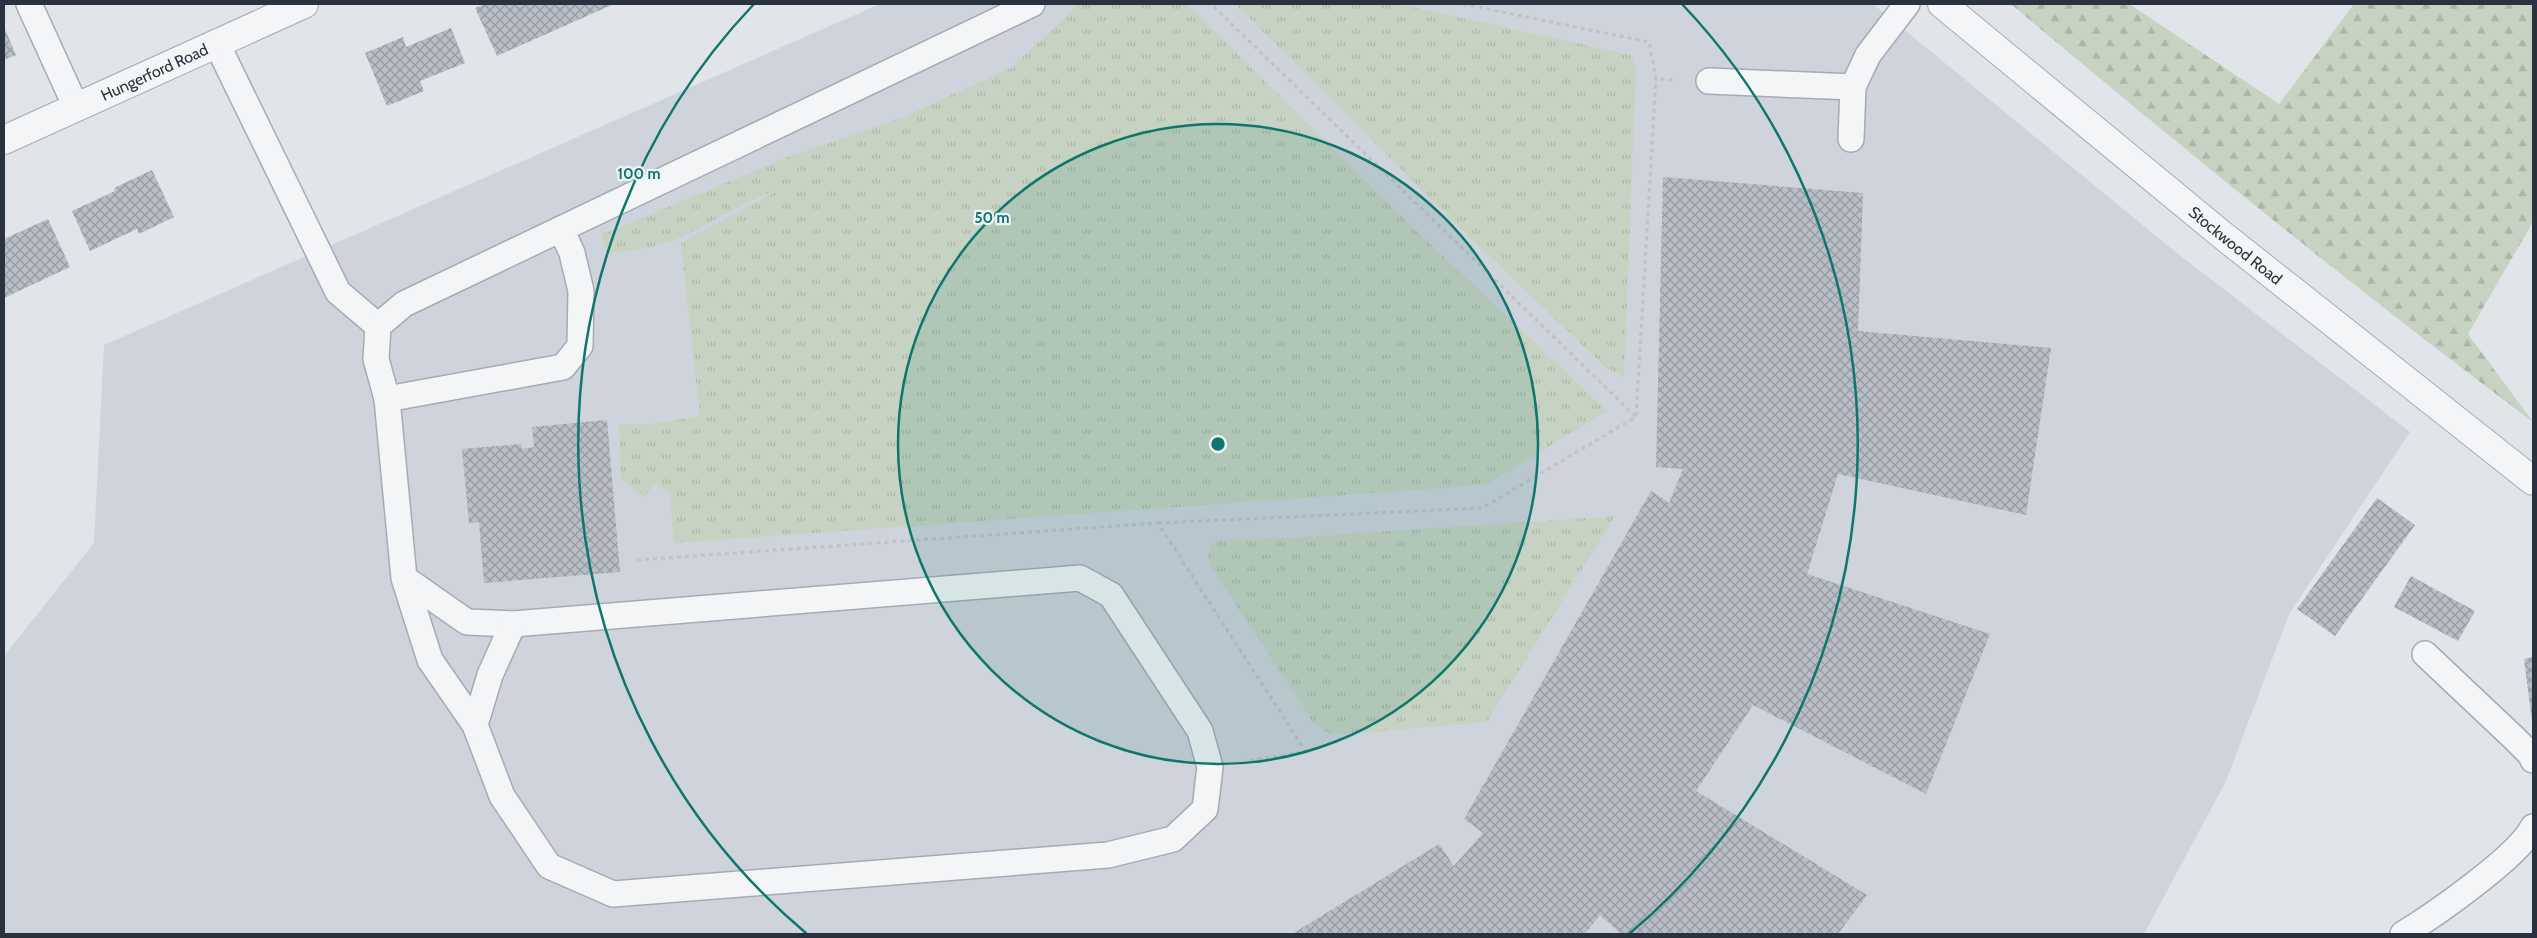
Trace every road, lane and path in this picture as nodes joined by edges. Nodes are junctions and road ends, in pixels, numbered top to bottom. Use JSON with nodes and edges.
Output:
{"nodes":[{"id":1,"x":29,"y":4,"type":"edge"},
{"id":2,"x":304,"y":4,"type":"edge"},
{"id":3,"x":1032,"y":4,"type":"edge"},
{"id":4,"x":1211,"y":4,"type":"edge"},
{"id":5,"x":1463,"y":4,"type":"edge"},
{"id":6,"x":1907,"y":4,"type":"edge"},
{"id":7,"x":1942,"y":4,"type":"edge"},
{"id":8,"x":217,"y":44,"type":"junction"},
{"id":9,"x":1656,"y":79,"type":"junction"},
{"id":10,"x":1709,"y":81,"type":"joint"},
{"id":11,"x":1853,"y":87,"type":"junction"},
{"id":12,"x":76,"y":107,"type":"junction"},
{"id":13,"x":1851,"y":139,"type":"dead end"},
{"id":14,"x":4,"y":140,"type":"edge"},
{"id":15,"x":560,"y":229,"type":"junction"},
{"id":16,"x":378,"y":326,"type":"junction"},
{"id":17,"x":387,"y":399,"type":"junction"},
{"id":18,"x":1636,"y":417,"type":"junction"},
{"id":19,"x":2533,"y":481,"type":"edge"},
{"id":20,"x":1158,"y":523,"type":"dead end"},
{"id":21,"x":404,"y":578,"type":"junction"},
{"id":22,"x":513,"y":624,"type":"junction"},
{"id":23,"x":2425,"y":654,"type":"dead end"},
{"id":24,"x":475,"y":725,"type":"junction"},
{"id":25,"x":2532,"y":756,"type":"edge"},
{"id":26,"x":2533,"y":827,"type":"edge"},
{"id":27,"x":2403,"y":934,"type":"edge"}],
"edges":[{"from":1,"to":12,"type":"lane"},
{"from":2,"to":8,"type":"street","name":"Hungerford Road"},
{"from":3,"to":15,"type":"lane"},
{"from":4,"to":18,"type":"path"},
{"from":5,"to":9,"type":"path"},
{"from":6,"to":11,"type":"lane"},
{"from":7,"to":19,"type":"street","name":"Stockwood Road"},
{"from":8,"to":12,"type":"street","name":"Hungerford Road"},
{"from":8,"to":16,"type":"lane"},
{"from":9,"to":10,"type":"path"},
{"from":9,"to":18,"type":"path"},
{"from":10,"to":11,"type":"lane"},
{"from":11,"to":13,"type":"lane"},
{"from":12,"to":14,"type":"street","name":"Hungerford Road"},
{"from":15,"to":16,"type":"lane"},
{"from":15,"to":17,"type":"lane"},
{"from":16,"to":17,"type":"lane"},
{"from":17,"to":21,"type":"lane"},
{"from":18,"to":20,"type":"path"},
{"from":21,"to":22,"type":"lane"},
{"from":21,"to":24,"type":"lane"},
{"from":22,"to":24,"type":"lane"},
{"from":22,"to":24,"type":"lane"},
{"from":23,"to":25,"type":"lane"},
{"from":26,"to":27,"type":"lane"}]}
